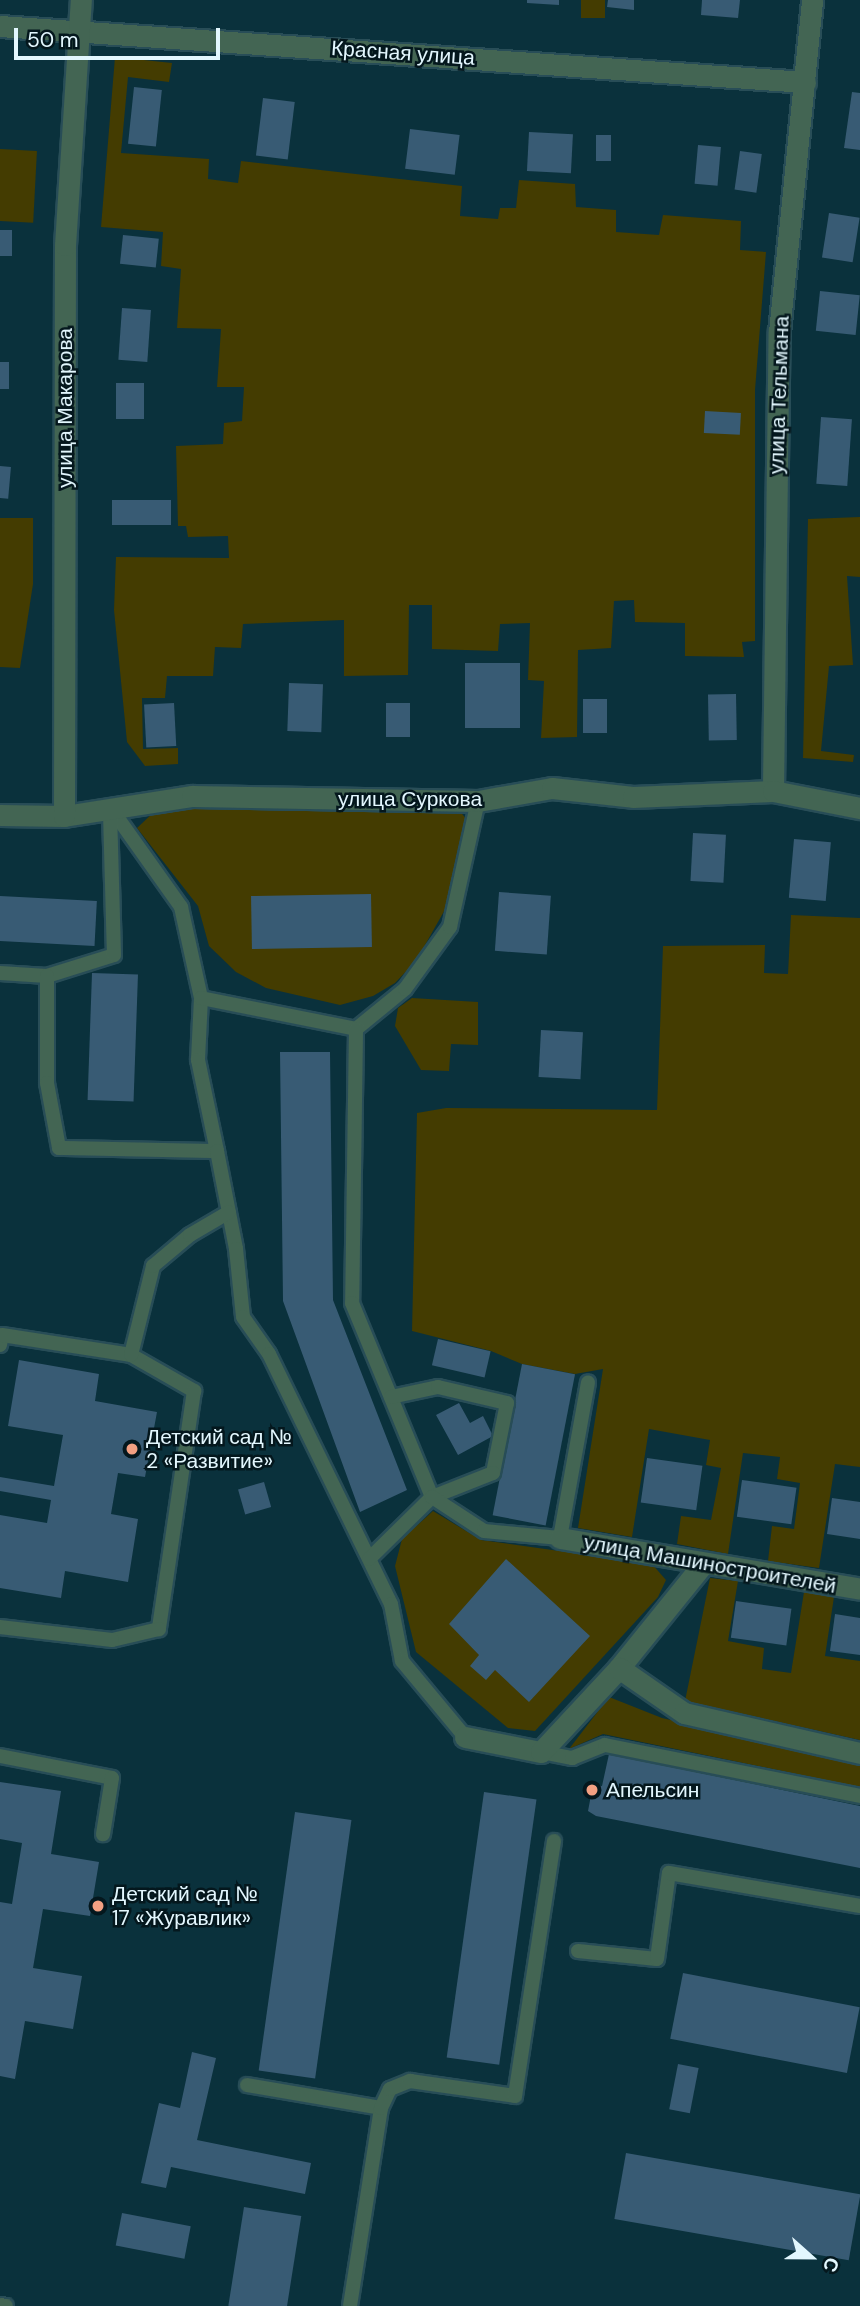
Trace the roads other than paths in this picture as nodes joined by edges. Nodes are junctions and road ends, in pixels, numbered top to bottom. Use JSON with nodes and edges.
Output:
{"nodes":[{"id":1,"x":81,"y":0,"type":"edge"},
{"id":2,"x":812,"y":0,"type":"edge"},
{"id":3,"x":0,"y":26,"type":"edge"},
{"id":4,"x":79,"y":30,"type":"junction"},
{"id":5,"x":806,"y":82,"type":"junction"},
{"id":6,"x":773,"y":791,"type":"junction"},
{"id":7,"x":478,"y":802,"type":"junction"},
{"id":8,"x":110,"y":807,"type":"junction"},
{"id":9,"x":860,"y":808,"type":"edge"},
{"id":10,"x":0,"y":815,"type":"edge"},
{"id":11,"x":64,"y":816,"type":"junction"},
{"id":12,"x":0,"y":973,"type":"edge"},
{"id":13,"x":47,"y":976,"type":"junction"},
{"id":14,"x":201,"y":998,"type":"junction"},
{"id":15,"x":356,"y":1029,"type":"junction"},
{"id":16,"x":217,"y":1152,"type":"junction"},
{"id":17,"x":229,"y":1212,"type":"junction"},
{"id":18,"x":0,"y":1345,"type":"edge"},
{"id":19,"x":131,"y":1355,"type":"junction"},
{"id":20,"x":588,"y":1382,"type":"dead end"},
{"id":21,"x":391,"y":1397,"type":"junction"},
{"id":22,"x":432,"y":1497,"type":"junction"},
{"id":23,"x":560,"y":1538,"type":"junction"},
{"id":24,"x":369,"y":1559,"type":"junction"},
{"id":25,"x":703,"y":1564,"type":"junction"},
{"id":26,"x":860,"y":1589,"type":"edge"},
{"id":27,"x":0,"y":1627,"type":"edge"},
{"id":28,"x":619,"y":1668,"type":"junction"},
{"id":29,"x":465,"y":1737,"type":"joint"},
{"id":30,"x":541,"y":1752,"type":"junction"},
{"id":31,"x":860,"y":1753,"type":"edge"},
{"id":32,"x":0,"y":1756,"type":"edge"},
{"id":33,"x":860,"y":1796,"type":"edge"},
{"id":34,"x":103,"y":1834,"type":"dead end"},
{"id":35,"x":554,"y":1841,"type":"dead end"},
{"id":36,"x":860,"y":1906,"type":"edge"},
{"id":37,"x":578,"y":1951,"type":"dead end"},
{"id":38,"x":247,"y":2085,"type":"dead end"},
{"id":39,"x":382,"y":2108,"type":"junction"},
{"id":40,"x":0,"y":2305,"type":"edge"},
{"id":41,"x":6,"y":2306,"type":"edge"},
{"id":42,"x":350,"y":2306,"type":"edge"}],
"edges":[{"from":1,"to":4,"type":"street","name":"улица Макарова"},
{"from":2,"to":5,"type":"street","name":"улица Тельмана"},
{"from":3,"to":4,"type":"street","name":"Красная улица"},
{"from":4,"to":5,"type":"street","name":"Красная улица"},
{"from":4,"to":11,"type":"street","name":"улица Макарова"},
{"from":5,"to":6,"type":"street","name":"улица Тельмана"},
{"from":6,"to":7,"type":"street","name":"улица Суркова"},
{"from":6,"to":9,"type":"street","name":"улица Суркова"},
{"from":7,"to":8,"type":"street","name":"улица Суркова"},
{"from":7,"to":15,"type":"lane"},
{"from":8,"to":11,"type":"street","name":"улица Суркова"},
{"from":8,"to":13,"type":"lane"},
{"from":8,"to":14,"type":"lane"},
{"from":10,"to":11,"type":"street","name":"улица Суркова"},
{"from":12,"to":13,"type":"lane"},
{"from":13,"to":16,"type":"lane"},
{"from":14,"to":15,"type":"lane"},
{"from":14,"to":16,"type":"lane"},
{"from":15,"to":21,"type":"lane"},
{"from":16,"to":17,"type":"lane"},
{"from":17,"to":19,"type":"lane"},
{"from":17,"to":24,"type":"lane"},
{"from":18,"to":19,"type":"lane"},
{"from":19,"to":27,"type":"lane"},
{"from":20,"to":23,"type":"lane"},
{"from":21,"to":22,"type":"lane"},
{"from":21,"to":22,"type":"lane"},
{"from":22,"to":23,"type":"lane"},
{"from":22,"to":24,"type":"lane"},
{"from":23,"to":25,"type":"street","name":"улица Машиностроителей"},
{"from":24,"to":29,"type":"lane"},
{"from":25,"to":26,"type":"street","name":"улица Машиностроителей"},
{"from":25,"to":28,"type":"street"},
{"from":28,"to":30,"type":"street"},
{"from":28,"to":31,"type":"street"},
{"from":29,"to":30,"type":"street"},
{"from":30,"to":33,"type":"lane"},
{"from":32,"to":34,"type":"lane"},
{"from":35,"to":39,"type":"lane"},
{"from":36,"to":37,"type":"lane"},
{"from":38,"to":39,"type":"lane"},
{"from":39,"to":42,"type":"lane"},
{"from":40,"to":41,"type":"lane"}]}
